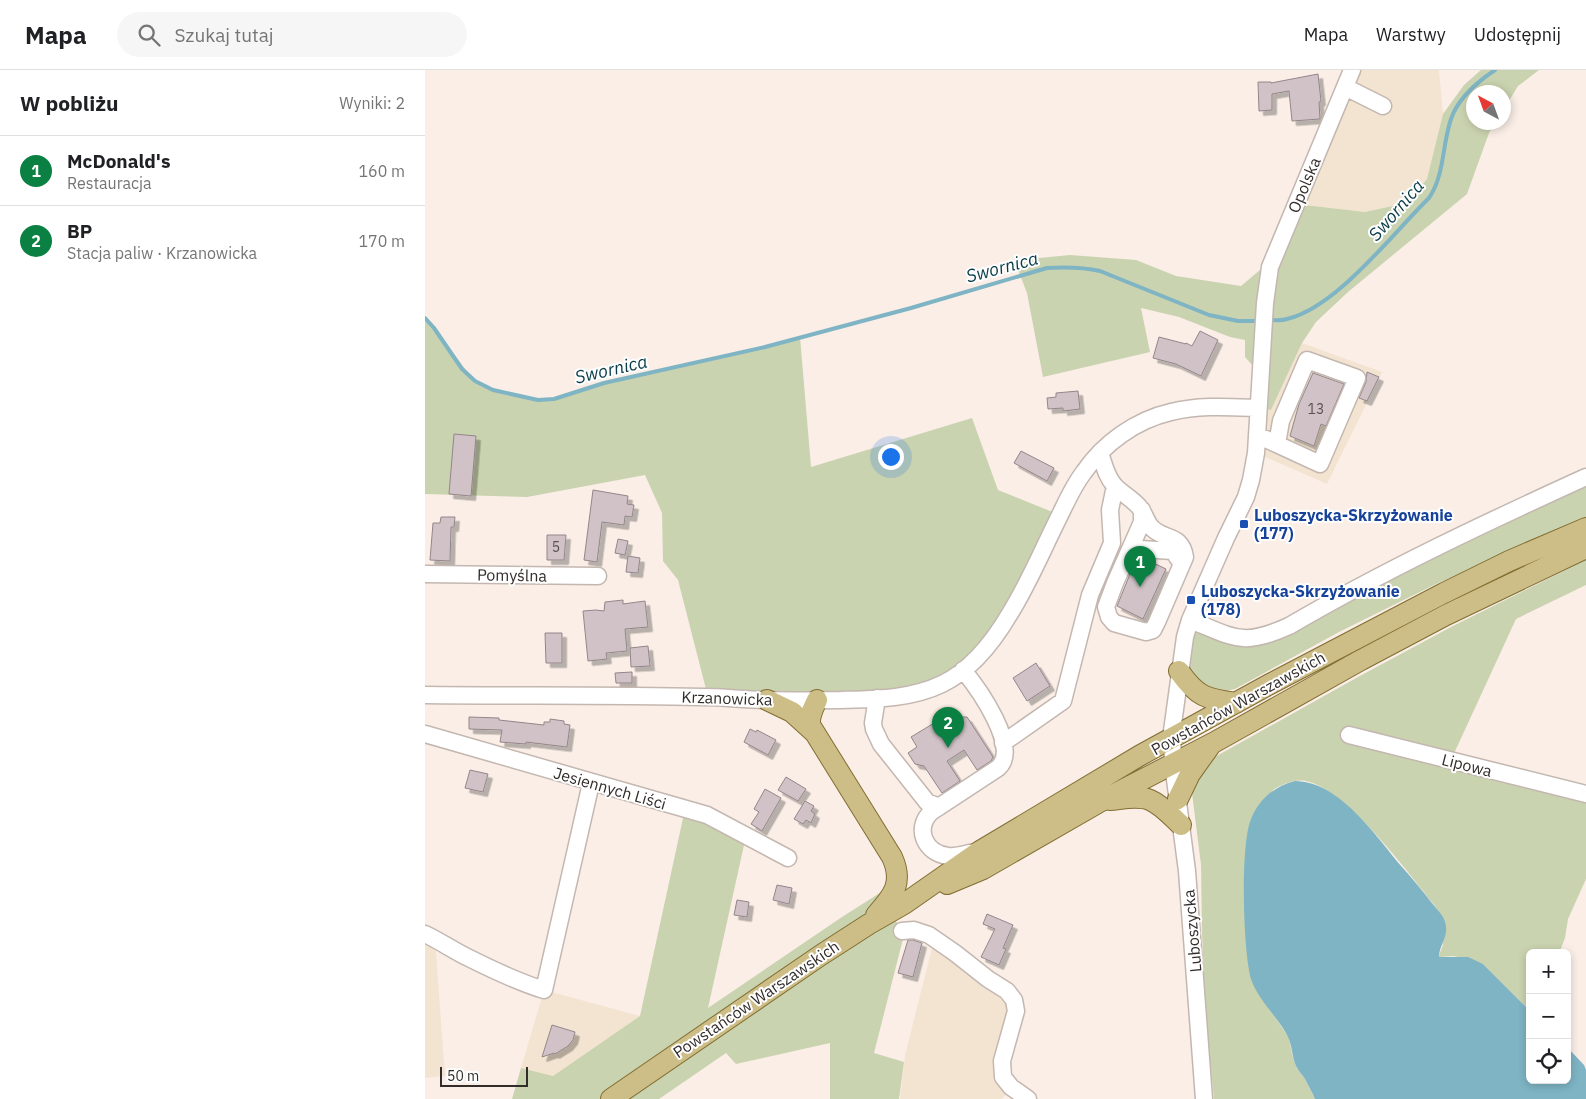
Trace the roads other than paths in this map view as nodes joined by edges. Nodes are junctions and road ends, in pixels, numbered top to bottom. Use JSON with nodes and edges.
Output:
{"nodes":[{"id":1,"x":1352,"y":70,"type":"edge"},
{"id":2,"x":1345,"y":87,"type":"junction"},
{"id":3,"x":1383,"y":106,"type":"dead end"},
{"id":4,"x":1258,"y":408,"type":"junction"},
{"id":5,"x":1257,"y":436,"type":"junction"},
{"id":6,"x":1277,"y":444,"type":"junction"},
{"id":7,"x":1100,"y":453,"type":"junction"},
{"id":8,"x":1586,"y":477,"type":"edge"},
{"id":9,"x":1079,"y":479,"type":"junction"},
{"id":10,"x":1112,"y":482,"type":"junction"},
{"id":11,"x":1142,"y":510,"type":"junction"},
{"id":12,"x":1586,"y":528,"type":"edge"},
{"id":13,"x":1153,"y":530,"type":"junction"},
{"id":14,"x":1138,"y":543,"type":"junction"},
{"id":15,"x":1586,"y":548,"type":"edge"},
{"id":16,"x":1178,"y":557,"type":"junction"},
{"id":17,"x":425,"y":574,"type":"edge"},
{"id":18,"x":598,"y":576,"type":"dead end"},
{"id":19,"x":1191,"y":620,"type":"junction"},
{"id":20,"x":963,"y":670,"type":"junction"},
{"id":21,"x":1179,"y":671,"type":"junction"},
{"id":22,"x":425,"y":695,"type":"edge"},
{"id":23,"x":877,"y":698,"type":"junction"},
{"id":24,"x":767,"y":700,"type":"junction"},
{"id":25,"x":817,"y":700,"type":"junction"},
{"id":26,"x":1236,"y":702,"type":"junction"},
{"id":27,"x":814,"y":732,"type":"junction"},
{"id":28,"x":425,"y":734,"type":"edge"},
{"id":29,"x":1349,"y":735,"type":"dead end"},
{"id":30,"x":1172,"y":738,"type":"junction"},
{"id":31,"x":1003,"y":743,"type":"junction"},
{"id":32,"x":1213,"y":743,"type":"junction"},
{"id":33,"x":1173,"y":764,"type":"junction"},
{"id":34,"x":591,"y":783,"type":"junction"},
{"id":35,"x":1586,"y":794,"type":"edge"},
{"id":36,"x":1178,"y":799,"type":"junction"},
{"id":37,"x":1103,"y":800,"type":"junction"},
{"id":38,"x":939,"y":807,"type":"junction"},
{"id":39,"x":1181,"y":825,"type":"junction"},
{"id":40,"x":980,"y":850,"type":"junction"},
{"id":41,"x":788,"y":858,"type":"dead end"},
{"id":42,"x":904,"y":904,"type":"junction"},
{"id":43,"x":869,"y":924,"type":"junction"},
{"id":44,"x":902,"y":931,"type":"dead end"},
{"id":45,"x":425,"y":934,"type":"edge"},
{"id":46,"x":611,"y":1099,"type":"edge"},
{"id":47,"x":1028,"y":1099,"type":"edge"},
{"id":48,"x":1204,"y":1099,"type":"edge"}],
"edges":[{"from":1,"to":2,"type":"street","name":"Opolska"},
{"from":2,"to":3,"type":"street"},
{"from":2,"to":4,"type":"street","name":"Opolska"},
{"from":4,"to":5,"type":"street","name":"Opolska"},
{"from":4,"to":7,"type":"street","name":"Krzanowicka"},
{"from":5,"to":6,"type":"street"},
{"from":5,"to":19,"type":"street","name":"Opolska"},
{"from":6,"to":6,"type":"street"},
{"from":7,"to":9,"type":"street","name":"Krzanowicka"},
{"from":7,"to":10,"type":"street"},
{"from":8,"to":19,"type":"street"},
{"from":9,"to":10,"type":"street"},
{"from":9,"to":20,"type":"street","name":"Krzanowicka"},
{"from":10,"to":11,"type":"street"},
{"from":10,"to":31,"type":"street"},
{"from":11,"to":13,"type":"street"},
{"from":11,"to":14,"type":"street"},
{"from":12,"to":26,"type":"main road","name":"Powstańców Warszawskich"},
{"from":13,"to":14,"type":"street"},
{"from":13,"to":16,"type":"street"},
{"from":14,"to":16,"type":"street"},
{"from":14,"to":16,"type":"street"},
{"from":15,"to":32,"type":"main road","name":"Powstańców Warszawskich"},
{"from":17,"to":18,"type":"street","name":"Pomyślna"},
{"from":19,"to":21,"type":"street","name":"Luboszycka"},
{"from":20,"to":23,"type":"street","name":"Krzanowicka"},
{"from":20,"to":31,"type":"street"},
{"from":21,"to":26,"type":"main road"},
{"from":21,"to":30,"type":"street","name":"Luboszycka"},
{"from":22,"to":24,"type":"street","name":"Krzanowicka"},
{"from":23,"to":25,"type":"street","name":"Krzanowicka"},
{"from":23,"to":38,"type":"street"},
{"from":24,"to":25,"type":"street","name":"Krzanowicka"},
{"from":24,"to":27,"type":"main road"},
{"from":25,"to":27,"type":"main road"},
{"from":26,"to":30,"type":"main road","name":"Powstańców Warszawskich"},
{"from":27,"to":43,"type":"main road"},
{"from":28,"to":34,"type":"street","name":"Jesiennych Liści"},
{"from":29,"to":35,"type":"street","name":"Lipowa"},
{"from":30,"to":33,"type":"street","name":"Luboszycka"},
{"from":30,"to":40,"type":"main road","name":"Powstańców Warszawskich"},
{"from":31,"to":38,"type":"street"},
{"from":32,"to":33,"type":"main road","name":"Powstańców Warszawskich"},
{"from":32,"to":36,"type":"main road"},
{"from":33,"to":36,"type":"street","name":"Luboszycka"},
{"from":33,"to":37,"type":"main road","name":"Powstańców Warszawskich"},
{"from":34,"to":41,"type":"street","name":"Jesiennych Liści"},
{"from":34,"to":45,"type":"street"},
{"from":36,"to":39,"type":"street","name":"Luboszycka"},
{"from":37,"to":39,"type":"main road"},
{"from":37,"to":42,"type":"main road","name":"Powstańców Warszawskich"},
{"from":38,"to":40,"type":"street"},
{"from":39,"to":48,"type":"street","name":"Luboszycka"},
{"from":40,"to":42,"type":"main road","name":"Powstańców Warszawskich"},
{"from":42,"to":43,"type":"main road","name":"Powstańców Warszawskich"},
{"from":43,"to":46,"type":"main road","name":"Powstańców Warszawskich"},
{"from":44,"to":47,"type":"street"}]}
